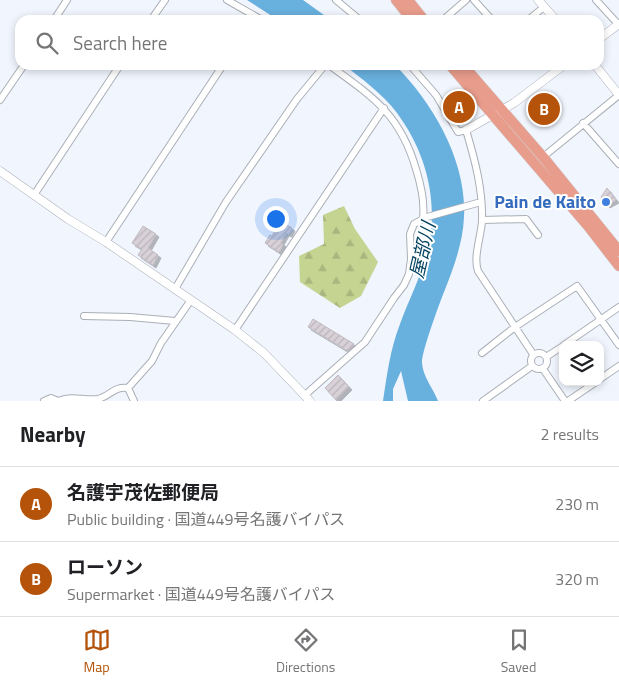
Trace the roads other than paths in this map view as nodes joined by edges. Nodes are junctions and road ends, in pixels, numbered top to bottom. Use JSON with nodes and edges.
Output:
{"nodes":[{"id":1,"x":67,"y":0,"type":"edge"},
{"id":2,"x":165,"y":0,"type":"edge"},
{"id":3,"x":227,"y":0,"type":"edge"},
{"id":4,"x":336,"y":0,"type":"edge"},
{"id":5,"x":396,"y":0,"type":"edge"},
{"id":6,"x":408,"y":0,"type":"edge"},
{"id":7,"x":466,"y":0,"type":"edge"},
{"id":8,"x":474,"y":0,"type":"edge"},
{"id":9,"x":538,"y":0,"type":"edge"},
{"id":10,"x":596,"y":0,"type":"edge"},
{"id":11,"x":544,"y":7,"type":"junction"},
{"id":12,"x":57,"y":15,"type":"edge"},
{"id":13,"x":154,"y":15,"type":"edge"},
{"id":14,"x":250,"y":15,"type":"edge"},
{"id":15,"x":354,"y":15,"type":"edge"},
{"id":16,"x":408,"y":15,"type":"edge"},
{"id":17,"x":420,"y":15,"type":"edge"},
{"id":18,"x":449,"y":15,"type":"edge"},
{"id":19,"x":488,"y":15,"type":"edge"},
{"id":20,"x":534,"y":15,"type":"edge"},
{"id":21,"x":551,"y":15,"type":"edge"},
{"id":22,"x":618,"y":24,"type":"edge"},
{"id":23,"x":604,"y":35,"type":"edge"},
{"id":24,"x":21,"y":70,"type":"edge"},
{"id":25,"x":117,"y":70,"type":"edge"},
{"id":26,"x":220,"y":70,"type":"edge"},
{"id":27,"x":321,"y":70,"type":"edge"},
{"id":28,"x":336,"y":70,"type":"edge"},
{"id":29,"x":414,"y":70,"type":"edge"},
{"id":30,"x":454,"y":70,"type":"edge"},
{"id":31,"x":467,"y":70,"type":"edge"},
{"id":32,"x":557,"y":70,"type":"edge"},
{"id":33,"x":599,"y":70,"type":"edge"},
{"id":34,"x":619,"y":95,"type":"edge"},
{"id":35,"x":0,"y":100,"type":"edge"},
{"id":36,"x":384,"y":108,"type":"junction"},
{"id":37,"x":502,"y":109,"type":"junction"},
{"id":38,"x":492,"y":114,"type":"junction"},
{"id":39,"x":583,"y":123,"type":"junction"},
{"id":40,"x":466,"y":130,"type":"junction"},
{"id":41,"x":543,"y":157,"type":"junction"},
{"id":42,"x":619,"y":164,"type":"edge"},
{"id":43,"x":0,"y":171,"type":"edge"},
{"id":44,"x":34,"y":196,"type":"junction"},
{"id":45,"x":481,"y":202,"type":"junction"},
{"id":46,"x":425,"y":217,"type":"junction"},
{"id":47,"x":482,"y":220,"type":"junction"},
{"id":48,"x":538,"y":235,"type":"dead end"},
{"id":49,"x":106,"y":242,"type":"junction"},
{"id":50,"x":619,"y":251,"type":"edge"},
{"id":51,"x":619,"y":266,"type":"edge"},
{"id":52,"x":175,"y":288,"type":"junction"},
{"id":53,"x":191,"y":300,"type":"junction"},
{"id":54,"x":619,"y":307,"type":"edge"},
{"id":55,"x":84,"y":316,"type":"dead end"},
{"id":56,"x":602,"y":319,"type":"junction"},
{"id":57,"x":175,"y":321,"type":"junction"},
{"id":58,"x":515,"y":327,"type":"junction"},
{"id":59,"x":236,"y":330,"type":"junction"},
{"id":60,"x":569,"y":341,"type":"edge"},
{"id":61,"x":619,"y":345,"type":"edge"},
{"id":62,"x":559,"y":348,"type":"edge"},
{"id":63,"x":482,"y":353,"type":"dead end"},
{"id":64,"x":533,"y":354,"type":"junction"},
{"id":65,"x":546,"y":357,"type":"junction"},
{"id":66,"x":532,"y":366,"type":"junction"},
{"id":67,"x":619,"y":366,"type":"edge"},
{"id":68,"x":543,"y":368,"type":"junction"},
{"id":69,"x":604,"y":376,"type":"edge"},
{"id":70,"x":590,"y":386,"type":"edge"},
{"id":71,"x":128,"y":388,"type":"junction"},
{"id":72,"x":307,"y":398,"type":"edge"},
{"id":73,"x":44,"y":401,"type":"edge"},
{"id":74,"x":58,"y":401,"type":"edge"},
{"id":75,"x":134,"y":401,"type":"edge"},
{"id":76,"x":483,"y":401,"type":"edge"},
{"id":77,"x":567,"y":401,"type":"edge"}],
"edges":[{"from":1,"to":12,"type":"street"},
{"from":2,"to":13,"type":"street"},
{"from":3,"to":14,"type":"street"},
{"from":4,"to":15,"type":"street"},
{"from":5,"to":16,"type":"highway"},
{"from":6,"to":17,"type":"highway"},
{"from":7,"to":18,"type":"street"},
{"from":8,"to":19,"type":"street"},
{"from":9,"to":11,"type":"street"},
{"from":10,"to":22,"type":"street"},
{"from":11,"to":20,"type":"street"},
{"from":11,"to":21,"type":"street"},
{"from":22,"to":23,"type":"street"},
{"from":24,"to":35,"type":"street"},
{"from":25,"to":44,"type":"street"},
{"from":26,"to":49,"type":"street"},
{"from":27,"to":52,"type":"street"},
{"from":28,"to":36,"type":"street"},
{"from":29,"to":40,"type":"street"},
{"from":30,"to":38,"type":"highway"},
{"from":31,"to":37,"type":"highway"},
{"from":32,"to":37,"type":"street"},
{"from":33,"to":34,"type":"street"},
{"from":34,"to":39,"type":"street"},
{"from":36,"to":46,"type":"street"},
{"from":36,"to":59,"type":"street"},
{"from":37,"to":38,"type":"street"},
{"from":37,"to":41,"type":"highway"},
{"from":38,"to":40,"type":"street"},
{"from":38,"to":51,"type":"highway"},
{"from":39,"to":41,"type":"street"},
{"from":39,"to":42,"type":"street"},
{"from":40,"to":45,"type":"street"},
{"from":41,"to":50,"type":"highway"},
{"from":43,"to":44,"type":"street"},
{"from":44,"to":49,"type":"street"},
{"from":45,"to":46,"type":"street"},
{"from":45,"to":47,"type":"street"},
{"from":46,"to":72,"type":"street"},
{"from":47,"to":48,"type":"street"},
{"from":47,"to":58,"type":"street"},
{"from":49,"to":52,"type":"street"},
{"from":52,"to":53,"type":"street"},
{"from":53,"to":57,"type":"street"},
{"from":53,"to":59,"type":"street"},
{"from":54,"to":56,"type":"street"},
{"from":55,"to":57,"type":"street"},
{"from":56,"to":58,"type":"street"},
{"from":56,"to":60,"type":"street"},
{"from":56,"to":61,"type":"street"},
{"from":57,"to":71,"type":"street"},
{"from":58,"to":63,"type":"street"},
{"from":58,"to":64,"type":"street"},
{"from":59,"to":72,"type":"street"},
{"from":62,"to":65,"type":"street"},
{"from":64,"to":65,"type":"street"},
{"from":64,"to":66,"type":"street"},
{"from":65,"to":68,"type":"street"},
{"from":66,"to":68,"type":"street"},
{"from":66,"to":76,"type":"street"},
{"from":67,"to":69,"type":"street"},
{"from":68,"to":77,"type":"street"},
{"from":70,"to":77,"type":"street"},
{"from":71,"to":74,"type":"street"},
{"from":71,"to":75,"type":"street"},
{"from":73,"to":74,"type":"street"}]}
